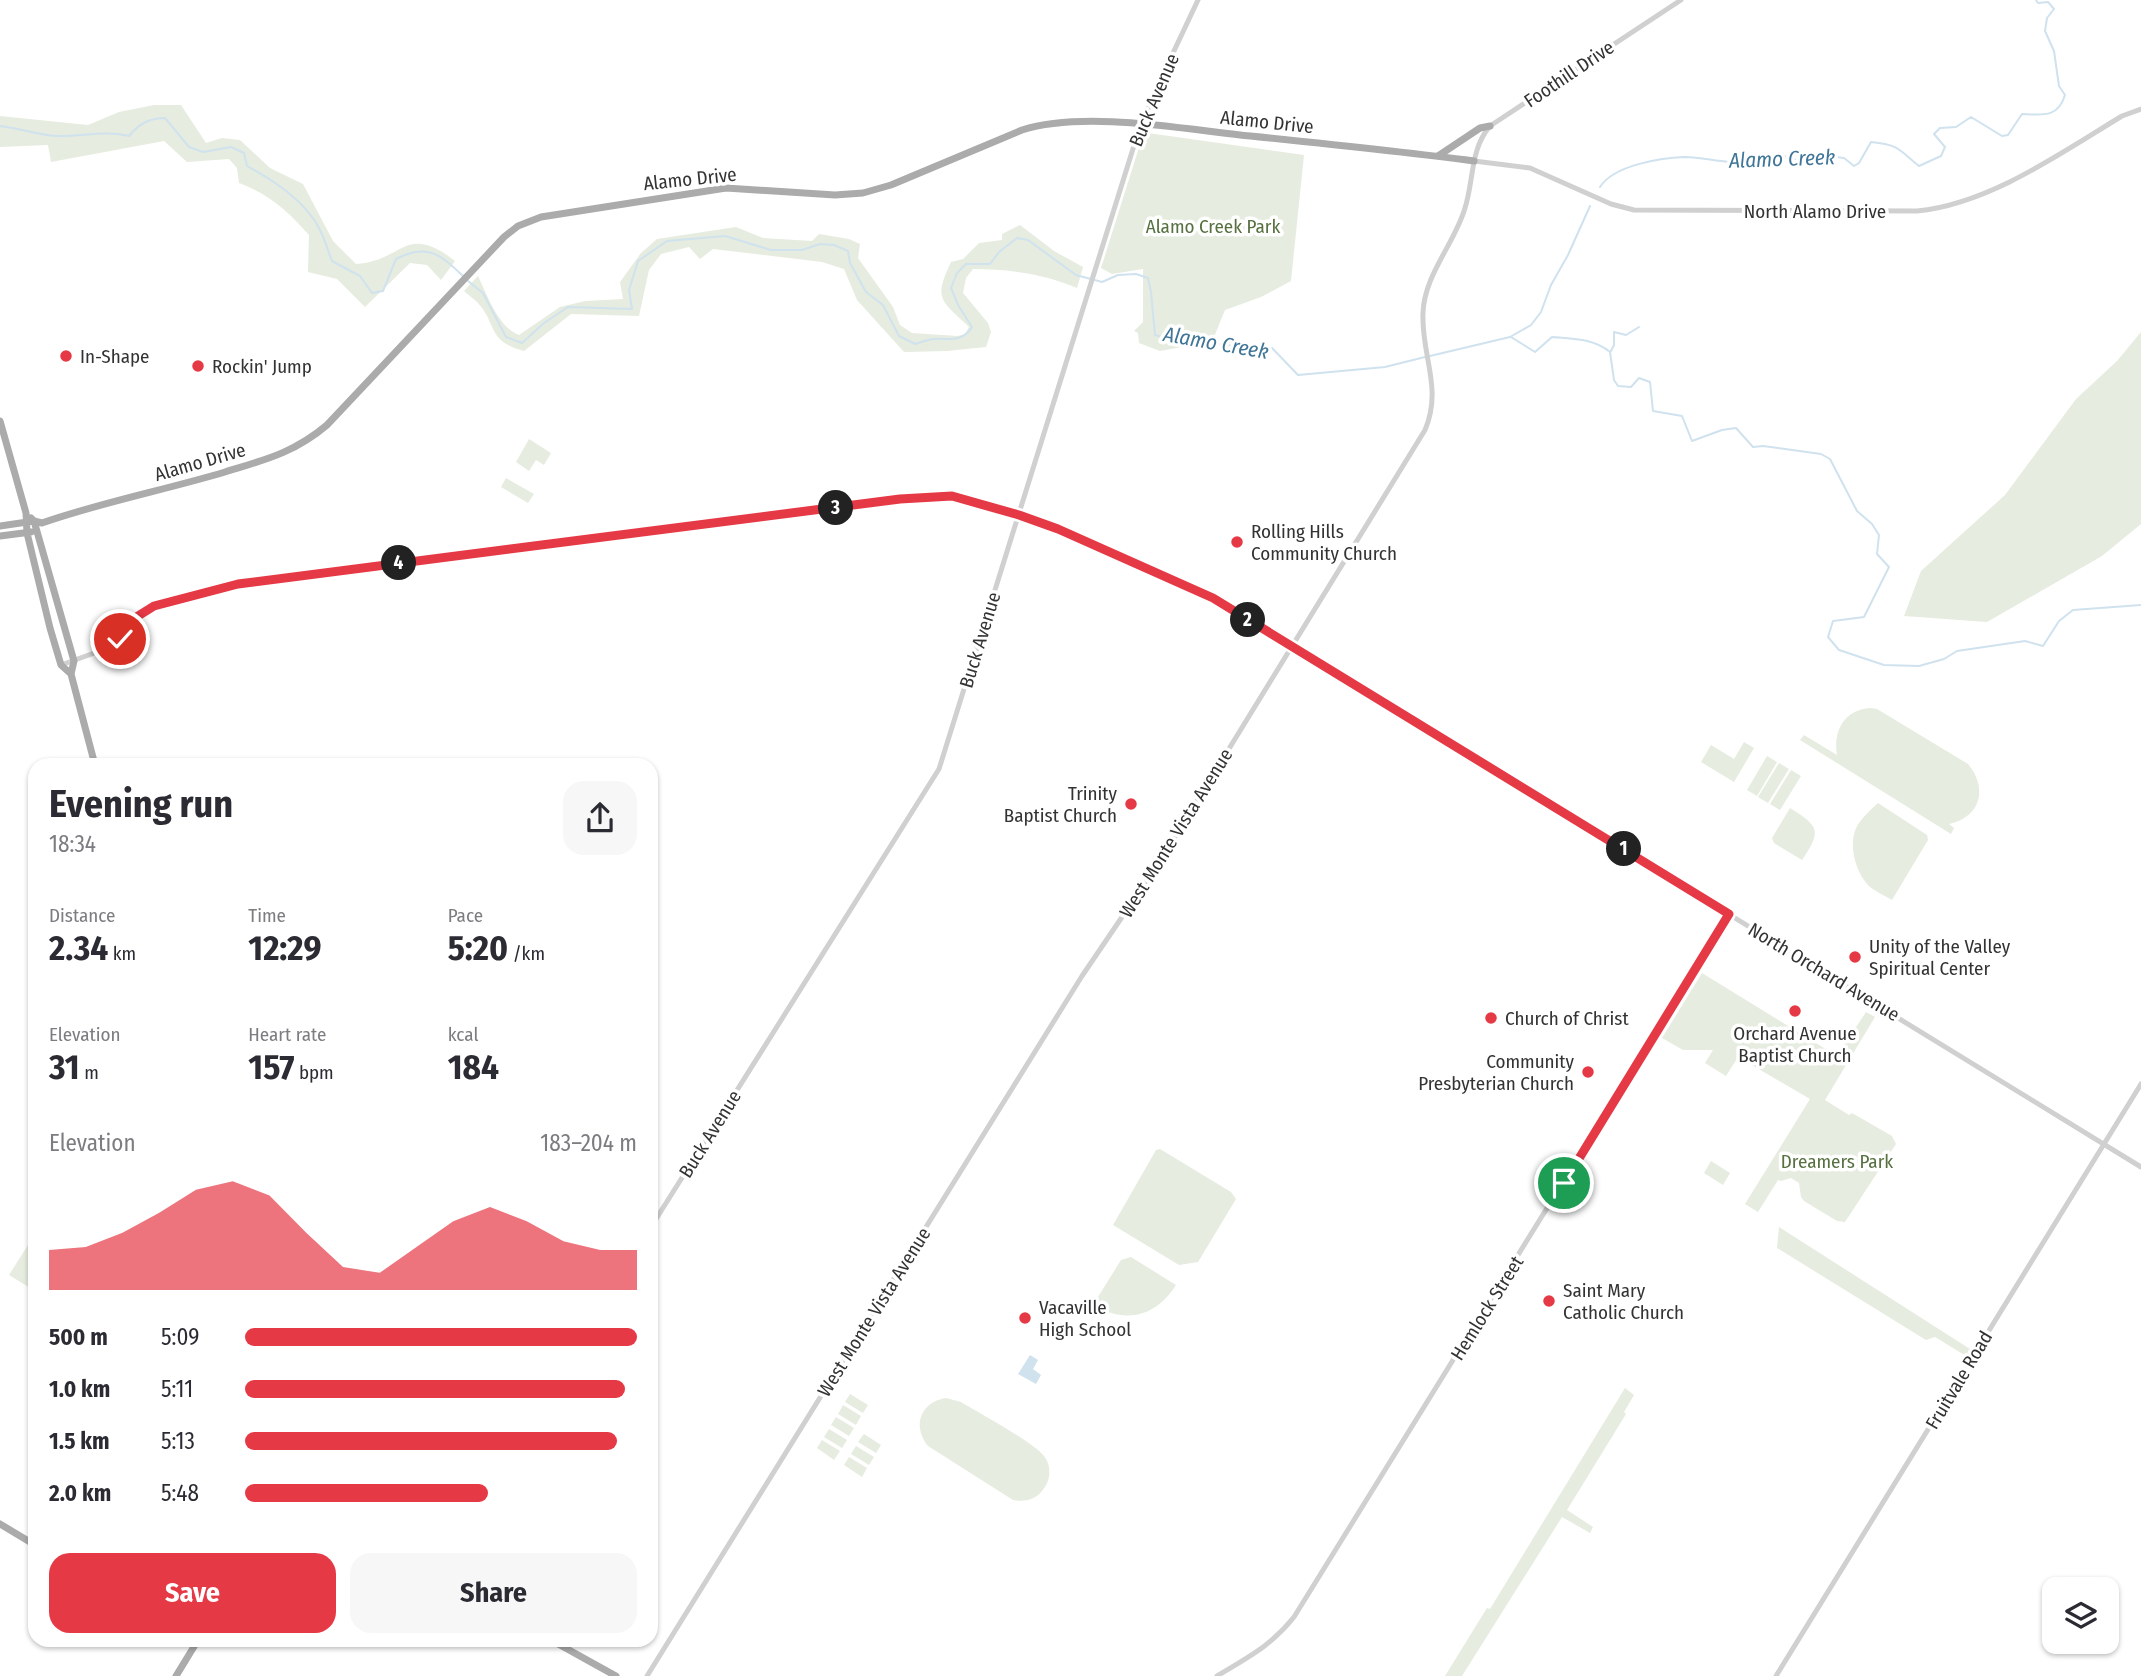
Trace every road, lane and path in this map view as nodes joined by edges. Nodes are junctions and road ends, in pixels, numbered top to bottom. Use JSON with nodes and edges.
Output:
{"nodes":[{"id":1,"x":1198,"y":0,"type":"edge"},
{"id":2,"x":1681,"y":0,"type":"edge"},
{"id":3,"x":2141,"y":108,"type":"edge"},
{"id":4,"x":1141,"y":125,"type":"junction"},
{"id":5,"x":1490,"y":126,"type":"junction"},
{"id":6,"x":1438,"y":156,"type":"junction"},
{"id":7,"x":1475,"y":160,"type":"junction"},
{"id":8,"x":0,"y":421,"type":"edge"},
{"id":9,"x":26,"y":513,"type":"junction"},
{"id":10,"x":1019,"y":515,"type":"junction"},
{"id":11,"x":38,"y":522,"type":"junction"},
{"id":12,"x":25,"y":523,"type":"junction"},
{"id":13,"x":0,"y":526,"type":"edge"},
{"id":14,"x":37,"y":530,"type":"junction"},
{"id":15,"x":27,"y":533,"type":"junction"},
{"id":16,"x":0,"y":536,"type":"edge"},
{"id":17,"x":1293,"y":647,"type":"junction"},
{"id":18,"x":74,"y":661,"type":"junction"},
{"id":19,"x":61,"y":665,"type":"junction"},
{"id":20,"x":71,"y":674,"type":"junction"},
{"id":21,"x":93,"y":758,"type":"edge"},
{"id":22,"x":1729,"y":914,"type":"junction"},
{"id":23,"x":2141,"y":1084,"type":"edge"},
{"id":24,"x":2104,"y":1144,"type":"junction"},
{"id":25,"x":2141,"y":1167,"type":"edge"},
{"id":26,"x":658,"y":1216,"type":"edge"},
{"id":27,"x":0,"y":1524,"type":"edge"},
{"id":28,"x":28,"y":1541,"type":"edge"},
{"id":29,"x":194,"y":1647,"type":"edge"},
{"id":30,"x":564,"y":1647,"type":"edge"},
{"id":31,"x":176,"y":1676,"type":"edge"},
{"id":32,"x":616,"y":1676,"type":"edge"},
{"id":33,"x":647,"y":1676,"type":"edge"},
{"id":34,"x":1218,"y":1676,"type":"edge"},
{"id":35,"x":1776,"y":1676,"type":"edge"}],
"edges":[{"from":1,"to":4,"type":"street","name":"Buck Avenue"},
{"from":2,"to":5,"type":"street","name":"Foothill Drive"},
{"from":3,"to":7,"type":"street","name":"North Alamo Drive"},
{"from":4,"to":6,"type":"main road","name":"Alamo Drive"},
{"from":4,"to":10,"type":"street","name":"Buck Avenue"},
{"from":4,"to":11,"type":"main road","name":"Alamo Drive"},
{"from":5,"to":6,"type":"main road"},
{"from":5,"to":7,"type":"street"},
{"from":6,"to":7,"type":"main road","name":"Alamo Drive"},
{"from":7,"to":17,"type":"street","name":"West Monte Vista Avenue"},
{"from":8,"to":9,"type":"main road"},
{"from":9,"to":11,"type":"main road"},
{"from":9,"to":12,"type":"main road"},
{"from":10,"to":17,"type":"street","name":"North Orchard Avenue"},
{"from":10,"to":18,"type":"street","name":"North Orchard Avenue"},
{"from":10,"to":26,"type":"street","name":"Buck Avenue"},
{"from":11,"to":12,"type":"main road","name":"Alamo Drive"},
{"from":11,"to":14,"type":"main road"},
{"from":12,"to":13,"type":"main road","name":"Alamo Drive"},
{"from":12,"to":15,"type":"main road"},
{"from":14,"to":15,"type":"main road"},
{"from":14,"to":18,"type":"main road"},
{"from":15,"to":16,"type":"main road"},
{"from":15,"to":19,"type":"main road"},
{"from":17,"to":22,"type":"street","name":"North Orchard Avenue"},
{"from":17,"to":33,"type":"street","name":"West Monte Vista Avenue"},
{"from":18,"to":19,"type":"street","name":"North Orchard Avenue"},
{"from":18,"to":20,"type":"main road"},
{"from":19,"to":20,"type":"main road"},
{"from":20,"to":21,"type":"main road"},
{"from":22,"to":24,"type":"street","name":"North Orchard Avenue"},
{"from":22,"to":34,"type":"street","name":"Hemlock Street"},
{"from":23,"to":24,"type":"street","name":"Fruitvale Road"},
{"from":24,"to":25,"type":"street","name":"North Orchard Avenue"},
{"from":24,"to":35,"type":"street","name":"Fruitvale Road"},
{"from":27,"to":28,"type":"main road"},
{"from":29,"to":31,"type":"main road"},
{"from":30,"to":32,"type":"main road"}]}
